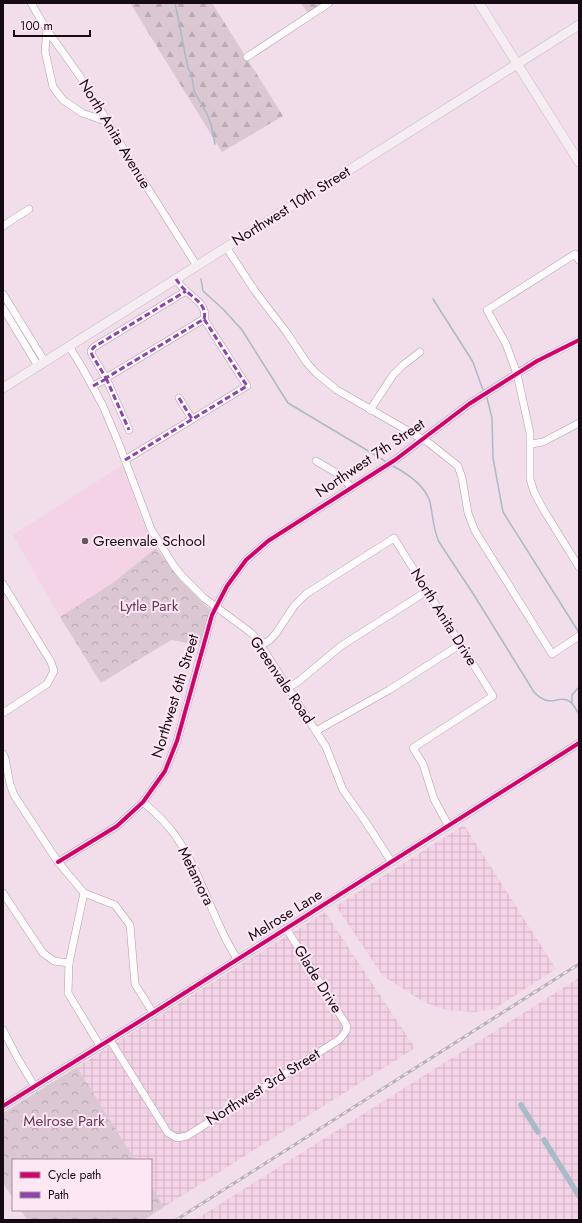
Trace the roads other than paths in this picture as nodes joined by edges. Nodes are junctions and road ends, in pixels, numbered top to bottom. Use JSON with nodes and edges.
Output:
{"nodes":[{"id":1,"x":31,"y":3,"type":"edge"},
{"id":2,"x":329,"y":3,"type":"edge"},
{"id":3,"x":479,"y":3,"type":"edge"},
{"id":4,"x":579,"y":25,"type":"edge"},
{"id":5,"x":47,"y":30,"type":"junction"},
{"id":6,"x":247,"y":57,"type":"dead end"},
{"id":7,"x":517,"y":63,"type":"junction"},
{"id":8,"x":108,"y":122,"type":"junction"},
{"id":9,"x":579,"y":162,"type":"edge"},
{"id":10,"x":29,"y":209,"type":"dead end"},
{"id":11,"x":3,"y":226,"type":"edge"},
{"id":12,"x":226,"y":247,"type":"junction"},
{"id":13,"x":577,"y":257,"type":"edge"},
{"id":14,"x":197,"y":266,"type":"junction"},
{"id":15,"x":176,"y":279,"type":"junction"},
{"id":16,"x":186,"y":291,"type":"junction"},
{"id":17,"x":3,"y":295,"type":"edge"},
{"id":18,"x":3,"y":308,"type":"edge"},
{"id":19,"x":204,"y":319,"type":"junction"},
{"id":20,"x":18,"y":325,"type":"junction"},
{"id":21,"x":579,"y":340,"type":"edge"},
{"id":22,"x":69,"y":346,"type":"junction"},
{"id":23,"x":420,"y":352,"type":"dead end"},
{"id":24,"x":42,"y":364,"type":"junction"},
{"id":25,"x":516,"y":374,"type":"junction"},
{"id":26,"x":106,"y":379,"type":"junction"},
{"id":27,"x":93,"y":386,"type":"junction"},
{"id":28,"x":3,"y":388,"type":"edge"},
{"id":29,"x":179,"y":398,"type":"dead end"},
{"id":30,"x":370,"y":410,"type":"junction"},
{"id":31,"x":192,"y":419,"type":"junction"},
{"id":32,"x":578,"y":426,"type":"edge"},
{"id":33,"x":130,"y":430,"type":"dead end"},
{"id":34,"x":421,"y":440,"type":"junction"},
{"id":35,"x":531,"y":444,"type":"junction"},
{"id":36,"x":125,"y":460,"type":"junction"},
{"id":37,"x":316,"y":461,"type":"dead end"},
{"id":38,"x":351,"y":487,"type":"junction"},
{"id":39,"x":579,"y":567,"type":"edge"},
{"id":40,"x":3,"y":584,"type":"edge"},
{"id":41,"x":427,"y":591,"type":"junction"},
{"id":42,"x":216,"y":608,"type":"junction"},
{"id":43,"x":579,"y":636,"type":"edge"},
{"id":44,"x":460,"y":644,"type":"junction"},
{"id":45,"x":261,"y":646,"type":"junction"},
{"id":46,"x":288,"y":688,"type":"junction"},
{"id":47,"x":3,"y":713,"type":"edge"},
{"id":48,"x":316,"y":731,"type":"junction"},
{"id":49,"x":579,"y":743,"type":"edge"},
{"id":50,"x":3,"y":754,"type":"edge"},
{"id":51,"x":6,"y":786,"type":"edge"},
{"id":52,"x":143,"y":802,"type":"junction"},
{"id":53,"x":448,"y":825,"type":"junction"},
{"id":54,"x":58,"y":862,"type":"junction"},
{"id":55,"x":391,"y":862,"type":"junction"},
{"id":56,"x":3,"y":893,"type":"edge"},
{"id":57,"x":84,"y":894,"type":"junction"},
{"id":58,"x":286,"y":928,"type":"junction"},
{"id":59,"x":237,"y":959,"type":"junction"},
{"id":60,"x":69,"y":963,"type":"junction"},
{"id":61,"x":154,"y":1013,"type":"junction"},
{"id":62,"x":3,"y":1030,"type":"edge"},
{"id":63,"x":346,"y":1031,"type":"joint"},
{"id":64,"x":110,"y":1040,"type":"junction"},
{"id":65,"x":100,"y":1046,"type":"junction"},
{"id":66,"x":35,"y":1087,"type":"junction"},
{"id":67,"x":3,"y":1106,"type":"edge"}],
"edges":[{"from":1,"to":5,"type":"street","name":"North Anita Avenue"},
{"from":2,"to":6,"type":"street"},
{"from":3,"to":7,"type":"main road"},
{"from":4,"to":7,"type":"main road","name":"Northwest 10th Street"},
{"from":5,"to":8,"type":"street","name":"North Anita Avenue"},
{"from":5,"to":8,"type":"street"},
{"from":7,"to":9,"type":"main road"},
{"from":7,"to":12,"type":"main road","name":"Northwest 10th Street"},
{"from":8,"to":14,"type":"street","name":"North Anita Avenue"},
{"from":10,"to":11,"type":"street"},
{"from":12,"to":14,"type":"main road","name":"Northwest 10th Street"},
{"from":12,"to":30,"type":"street"},
{"from":13,"to":25,"type":"street"},
{"from":14,"to":15,"type":"main road","name":"Northwest 10th Street"},
{"from":15,"to":16,"type":"street"},
{"from":15,"to":22,"type":"main road","name":"Northwest 10th Street"},
{"from":16,"to":19,"type":"street"},
{"from":16,"to":26,"type":"street"},
{"from":17,"to":20,"type":"street"},
{"from":18,"to":20,"type":"street"},
{"from":19,"to":26,"type":"street"},
{"from":19,"to":31,"type":"street"},
{"from":20,"to":24,"type":"street"},
{"from":21,"to":25,"type":"street","name":"Northwest 7th Street"},
{"from":22,"to":24,"type":"main road","name":"Northwest 10th Street"},
{"from":22,"to":27,"type":"street","name":"Greenvale Road"},
{"from":23,"to":30,"type":"street"},
{"from":24,"to":28,"type":"main road","name":"Northwest 10th Street"},
{"from":25,"to":34,"type":"street","name":"Northwest 7th Street"},
{"from":25,"to":35,"type":"street"},
{"from":26,"to":27,"type":"street"},
{"from":26,"to":33,"type":"street"},
{"from":27,"to":36,"type":"street","name":"Greenvale Road"},
{"from":29,"to":31,"type":"street"},
{"from":30,"to":34,"type":"street"},
{"from":31,"to":36,"type":"street"},
{"from":32,"to":35,"type":"street"},
{"from":34,"to":38,"type":"street","name":"Northwest 7th Street"},
{"from":34,"to":43,"type":"street"},
{"from":35,"to":39,"type":"street"},
{"from":36,"to":42,"type":"street","name":"Greenvale Road"},
{"from":37,"to":38,"type":"street"},
{"from":38,"to":42,"type":"street","name":"Northwest 7th Street"},
{"from":40,"to":47,"type":"street"},
{"from":41,"to":44,"type":"street","name":"North Anita Drive"},
{"from":41,"to":45,"type":"street","name":"North Anita Drive"},
{"from":41,"to":46,"type":"street"},
{"from":42,"to":45,"type":"street","name":"Greenvale Road"},
{"from":42,"to":52,"type":"street","name":"Northwest 6th Street"},
{"from":44,"to":48,"type":"street"},
{"from":44,"to":53,"type":"street","name":"North Anita Drive"},
{"from":45,"to":46,"type":"street","name":"Greenvale Road"},
{"from":46,"to":48,"type":"street","name":"Greenvale Road"},
{"from":48,"to":55,"type":"street","name":"Greenvale Road"},
{"from":49,"to":53,"type":"street","name":"Melrose Lane"},
{"from":50,"to":51,"type":"street"},
{"from":51,"to":54,"type":"street"},
{"from":52,"to":54,"type":"street","name":"Northwest 6th Street"},
{"from":52,"to":59,"type":"street","name":"Metamora"},
{"from":53,"to":55,"type":"street","name":"Melrose Lane"},
{"from":54,"to":57,"type":"street"},
{"from":55,"to":58,"type":"street","name":"Melrose Lane"},
{"from":56,"to":60,"type":"street"},
{"from":57,"to":60,"type":"street"},
{"from":57,"to":61,"type":"street"},
{"from":58,"to":59,"type":"street","name":"Melrose Lane"},
{"from":58,"to":63,"type":"street","name":"Glade Drive"},
{"from":59,"to":61,"type":"street","name":"Melrose Lane"},
{"from":60,"to":65,"type":"street"},
{"from":61,"to":64,"type":"street","name":"Melrose Lane"},
{"from":62,"to":66,"type":"street"},
{"from":63,"to":64,"type":"street","name":"Northwest 3rd Street"},
{"from":64,"to":65,"type":"street","name":"Melrose Lane"},
{"from":65,"to":66,"type":"street","name":"Melrose Lane"},
{"from":66,"to":67,"type":"street","name":"Melrose Lane"}]}
